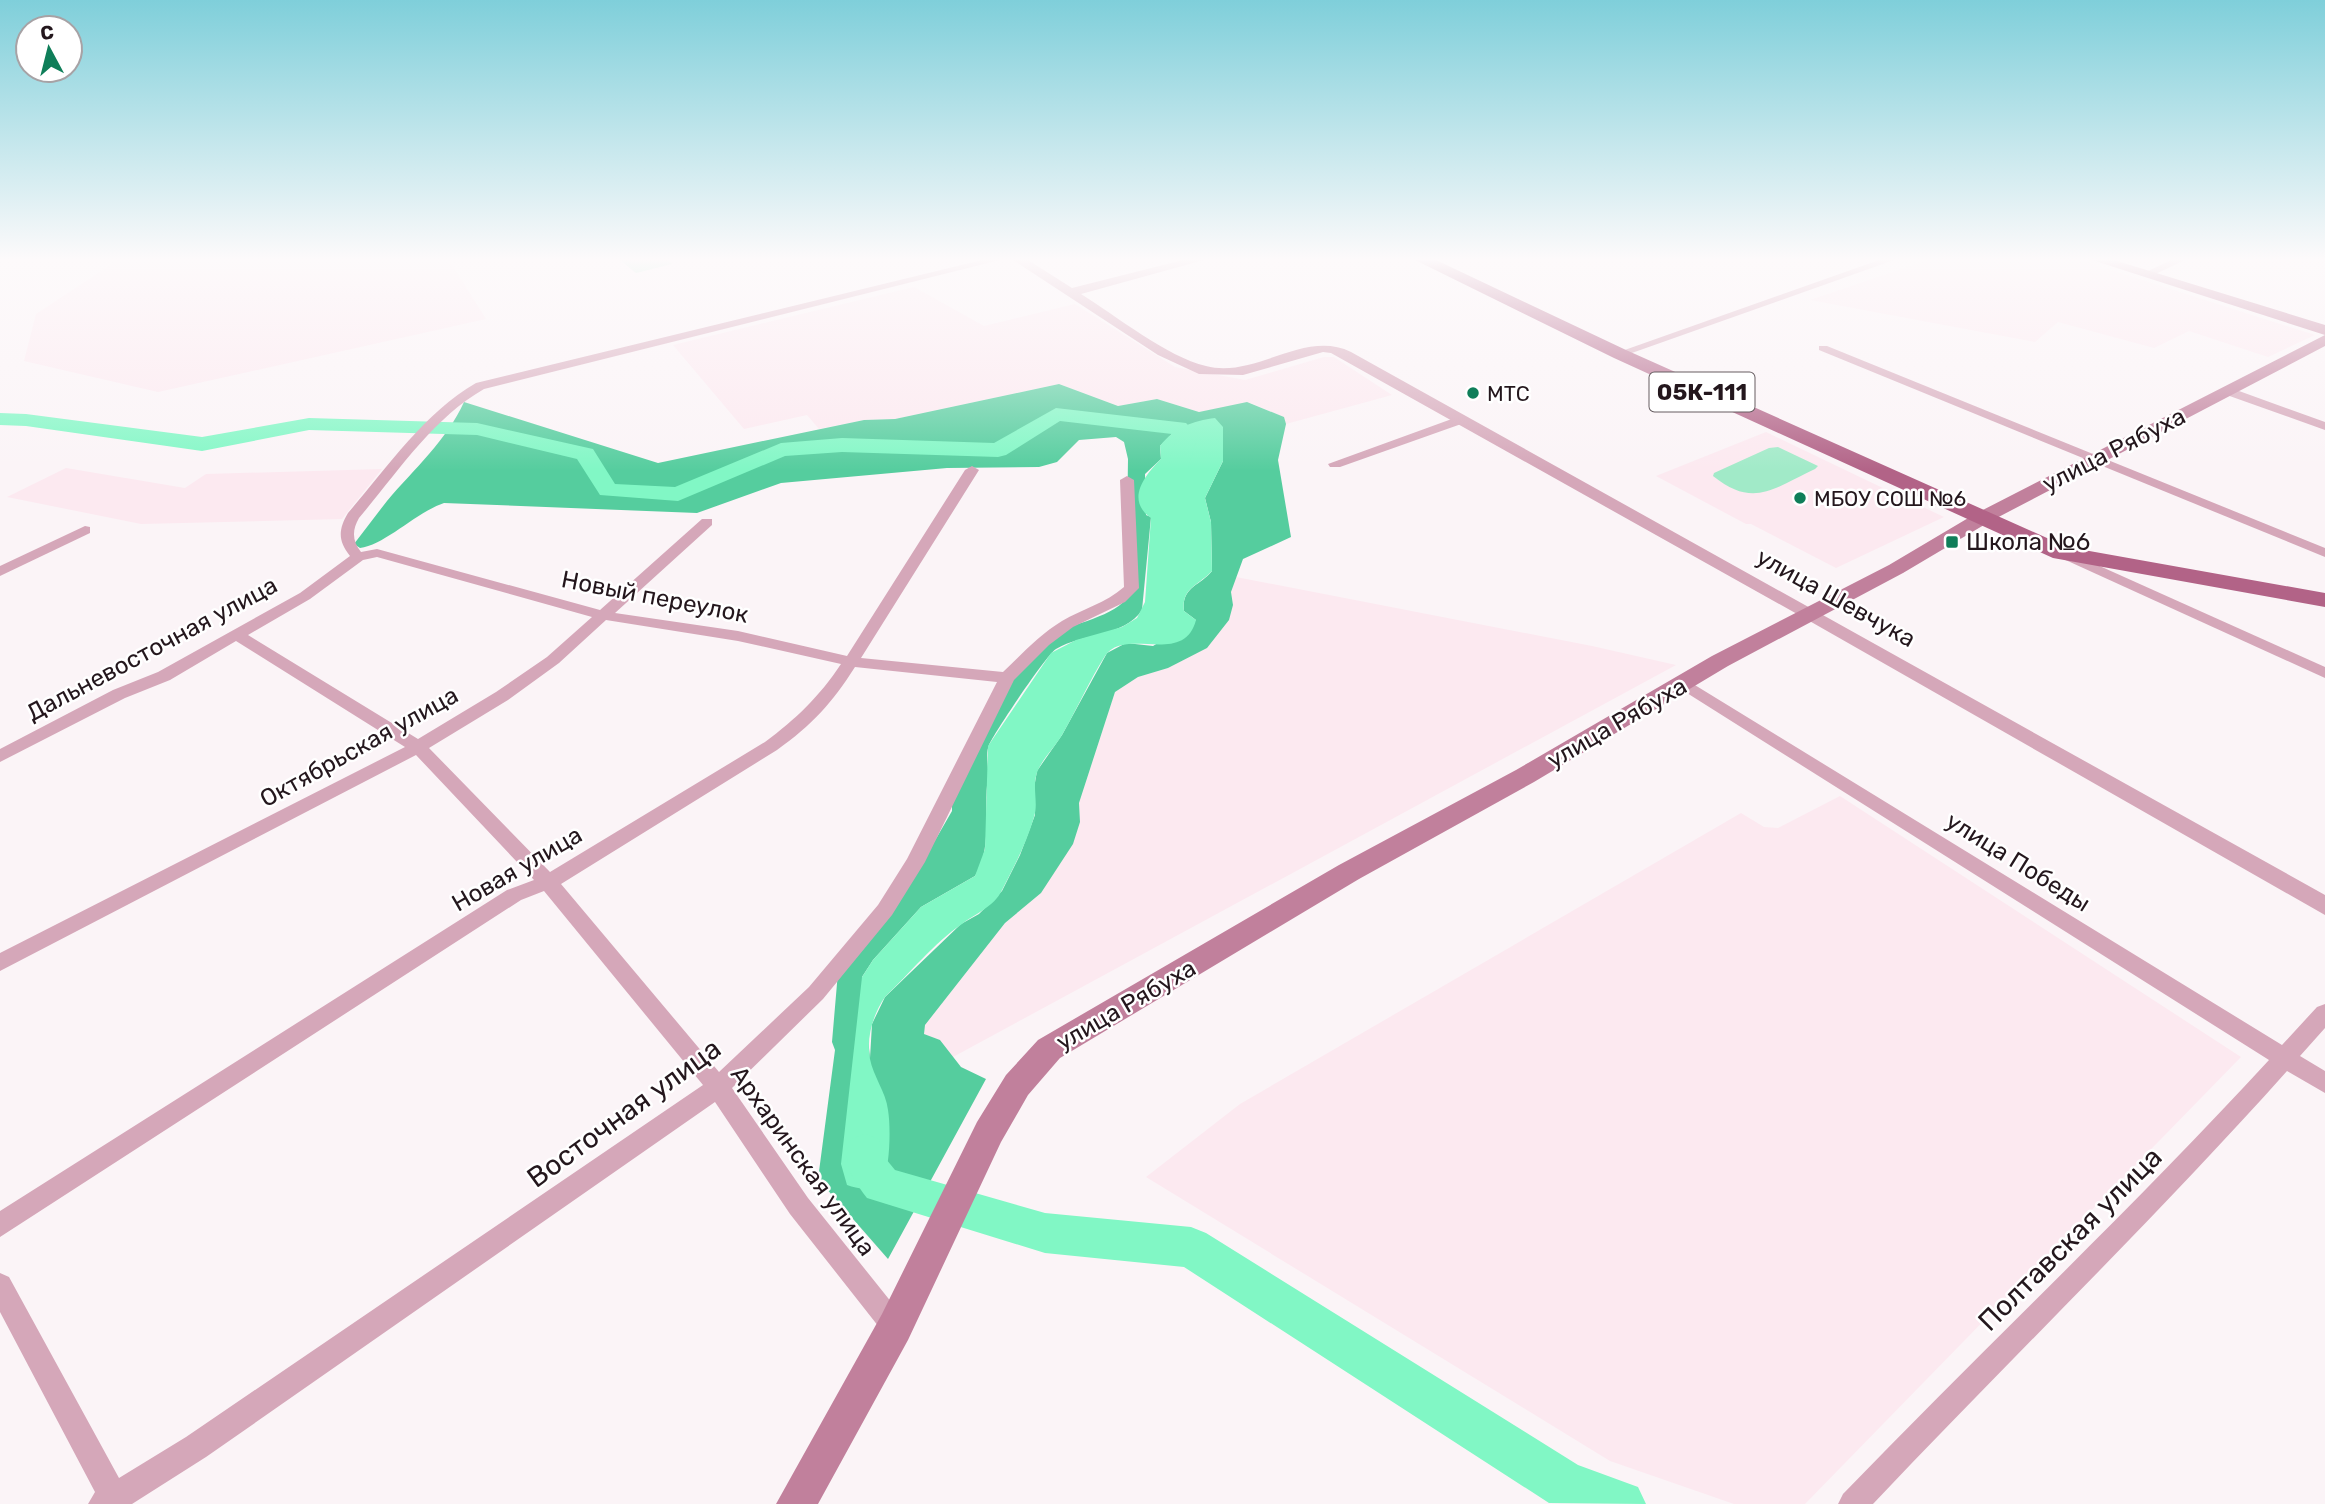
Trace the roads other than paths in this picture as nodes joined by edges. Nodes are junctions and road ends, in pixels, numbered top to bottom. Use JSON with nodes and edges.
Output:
{"nodes":[{"id":1,"x":707,"y":330,"type":"edge"},
{"id":2,"x":1128,"y":330,"type":"edge"},
{"id":3,"x":1570,"y":330,"type":"edge"},
{"id":4,"x":1688,"y":330,"type":"edge"},
{"id":5,"x":2325,"y":340,"type":"edge"},
{"id":6,"x":1823,"y":348,"type":"dead end"},
{"id":7,"x":1625,"y":352,"type":"dead end"},
{"id":8,"x":2228,"y":391,"type":"junction"},
{"id":9,"x":1460,"y":420,"type":"junction"},
{"id":10,"x":2325,"y":426,"type":"edge"},
{"id":11,"x":2098,"y":460,"type":"junction"},
{"id":12,"x":1335,"y":464,"type":"dead end"},
{"id":13,"x":972,"y":470,"type":"dead end"},
{"id":14,"x":1127,"y":480,"type":"dead end"},
{"id":15,"x":1982,"y":518,"type":"junction"},
{"id":16,"x":707,"y":522,"type":"dead end"},
{"id":17,"x":85,"y":530,"type":"dead end"},
{"id":18,"x":2324,"y":551,"type":"edge"},
{"id":19,"x":2061,"y":552,"type":"junction"},
{"id":20,"x":358,"y":557,"type":"junction"},
{"id":21,"x":0,"y":572,"type":"edge"},
{"id":22,"x":2325,"y":600,"type":"edge"},
{"id":23,"x":1813,"y":614,"type":"junction"},
{"id":24,"x":601,"y":615,"type":"junction"},
{"id":25,"x":237,"y":635,"type":"junction"},
{"id":26,"x":852,"y":662,"type":"junction"},
{"id":27,"x":2325,"y":673,"type":"edge"},
{"id":28,"x":1007,"y":678,"type":"junction"},
{"id":29,"x":1685,"y":684,"type":"junction"},
{"id":30,"x":418,"y":747,"type":"junction"},
{"id":31,"x":0,"y":756,"type":"edge"},
{"id":32,"x":548,"y":882,"type":"junction"},
{"id":33,"x":2325,"y":906,"type":"edge"},
{"id":34,"x":0,"y":964,"type":"edge"},
{"id":35,"x":2325,"y":1013,"type":"edge"},
{"id":36,"x":2284,"y":1056,"type":"junction"},
{"id":37,"x":2325,"y":1083,"type":"edge"},
{"id":38,"x":718,"y":1087,"type":"junction"},
{"id":39,"x":0,"y":1225,"type":"edge"},
{"id":40,"x":0,"y":1286,"type":"edge"},
{"id":41,"x":895,"y":1327,"type":"junction"},
{"id":42,"x":111,"y":1501,"type":"edge"},
{"id":43,"x":796,"y":1504,"type":"edge"},
{"id":44,"x":1853,"y":1504,"type":"edge"}],
"edges":[{"from":1,"to":20,"type":"street"},
{"from":2,"to":9,"type":"street","name":"улица Шевчука"},
{"from":3,"to":15,"type":"main road","number":"05К-111"},
{"from":4,"to":7,"type":"street"},
{"from":5,"to":8,"type":"main road","name":"улица Рябуха"},
{"from":6,"to":11,"type":"street"},
{"from":8,"to":10,"type":"street"},
{"from":8,"to":11,"type":"main road","name":"улица Рябуха"},
{"from":9,"to":12,"type":"street"},
{"from":9,"to":23,"type":"street","name":"улица Шевчука"},
{"from":11,"to":15,"type":"main road","name":"улица Рябуха"},
{"from":11,"to":18,"type":"street"},
{"from":13,"to":26,"type":"street","name":"Новая улица"},
{"from":14,"to":28,"type":"street","name":"Восточная улица"},
{"from":15,"to":19,"type":"main road","number":"05К-111"},
{"from":15,"to":23,"type":"main road","name":"улица Рябуха"},
{"from":16,"to":24,"type":"street","name":"Октябрьская улица"},
{"from":17,"to":21,"type":"street"},
{"from":19,"to":22,"type":"main road","number":"05К-111"},
{"from":19,"to":27,"type":"street"},
{"from":20,"to":24,"type":"street","name":"Новый переулок"},
{"from":20,"to":25,"type":"street","name":"Дальневосточная улица"},
{"from":23,"to":29,"type":"main road","name":"улица Рябуха"},
{"from":23,"to":33,"type":"street","name":"улица Шевчука"},
{"from":24,"to":26,"type":"street","name":"Новый переулок"},
{"from":24,"to":30,"type":"street","name":"Октябрьская улица"},
{"from":25,"to":30,"type":"street","name":"Архаринская улица"},
{"from":25,"to":31,"type":"street","name":"Дальневосточная улица"},
{"from":26,"to":28,"type":"street","name":"Новый переулок"},
{"from":26,"to":32,"type":"street","name":"Новая улица"},
{"from":28,"to":38,"type":"street","name":"Восточная улица"},
{"from":29,"to":36,"type":"street","name":"улица Победы"},
{"from":29,"to":41,"type":"main road","name":"улица Рябуха"},
{"from":30,"to":32,"type":"street","name":"Архаринская улица"},
{"from":30,"to":34,"type":"street","name":"Октябрьская улица"},
{"from":32,"to":38,"type":"street","name":"Архаринская улица"},
{"from":32,"to":39,"type":"street","name":"Новая улица"},
{"from":35,"to":36,"type":"street","name":"Полтавская улица"},
{"from":36,"to":37,"type":"street","name":"улица Победы"},
{"from":36,"to":44,"type":"street","name":"Полтавская улица"},
{"from":38,"to":41,"type":"street","name":"Архаринская улица"},
{"from":38,"to":42,"type":"street","name":"Восточная улица"},
{"from":40,"to":42,"type":"street"},
{"from":41,"to":43,"type":"main road","name":"улица Рябуха"}]}
